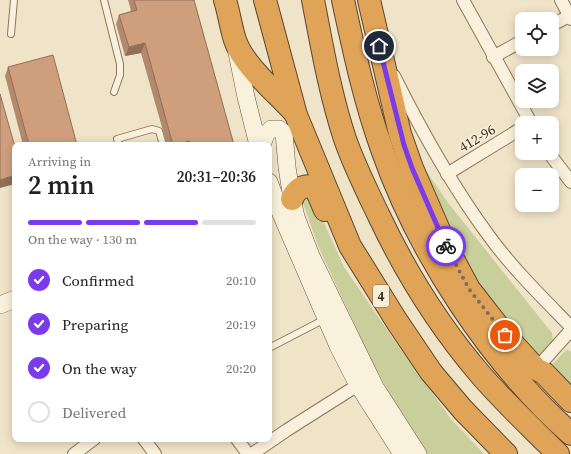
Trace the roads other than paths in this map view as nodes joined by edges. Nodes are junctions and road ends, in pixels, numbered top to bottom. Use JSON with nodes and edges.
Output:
{"nodes":[{"id":1,"x":14,"y":0,"type":"edge"},
{"id":2,"x":104,"y":0,"type":"edge"},
{"id":3,"x":265,"y":0,"type":"edge"},
{"id":4,"x":313,"y":0,"type":"edge"},
{"id":5,"x":343,"y":0,"type":"edge"},
{"id":6,"x":370,"y":0,"type":"edge"},
{"id":7,"x":463,"y":0,"type":"edge"},
{"id":8,"x":561,"y":0,"type":"edge"},
{"id":9,"x":230,"y":15,"type":"edge"},
{"id":10,"x":570,"y":17,"type":"edge"},
{"id":11,"x":559,"y":22,"type":"edge"},
{"id":12,"x":11,"y":34,"type":"dead end"},
{"id":13,"x":515,"y":45,"type":"edge"},
{"id":14,"x":379,"y":46,"type":"junction"},
{"id":15,"x":493,"y":57,"type":"junction"},
{"id":16,"x":114,"y":92,"type":"dead end"},
{"id":17,"x":296,"y":115,"type":"junction"},
{"id":18,"x":527,"y":116,"type":"edge"},
{"id":19,"x":515,"y":132,"type":"edge"},
{"id":20,"x":118,"y":142,"type":"edge"},
{"id":21,"x":162,"y":142,"type":"edge"},
{"id":22,"x":257,"y":142,"type":"edge"},
{"id":23,"x":263,"y":142,"type":"edge"},
{"id":24,"x":554,"y":160,"type":"edge"},
{"id":25,"x":447,"y":174,"type":"junction"},
{"id":26,"x":571,"y":182,"type":"edge"},
{"id":27,"x":272,"y":188,"type":"edge"},
{"id":28,"x":281,"y":207,"type":"edge"},
{"id":29,"x":350,"y":246,"type":"junction"},
{"id":30,"x":12,"y":300,"type":"edge"},
{"id":31,"x":0,"y":305,"type":"edge"},
{"id":32,"x":12,"y":306,"type":"edge"},
{"id":33,"x":0,"y":312,"type":"edge"},
{"id":34,"x":326,"y":318,"type":"junction"},
{"id":35,"x":571,"y":327,"type":"edge"},
{"id":36,"x":571,"y":330,"type":"edge"},
{"id":37,"x":272,"y":346,"type":"edge"},
{"id":38,"x":536,"y":369,"type":"junction"},
{"id":39,"x":358,"y":385,"type":"junction"},
{"id":40,"x":571,"y":401,"type":"edge"},
{"id":41,"x":571,"y":434,"type":"edge"},
{"id":42,"x":272,"y":440,"type":"edge"},
{"id":43,"x":88,"y":442,"type":"edge"},
{"id":44,"x":146,"y":442,"type":"edge"},
{"id":45,"x":239,"y":442,"type":"edge"},
{"id":46,"x":270,"y":442,"type":"edge"},
{"id":47,"x":74,"y":454,"type":"edge"},
{"id":48,"x":155,"y":454,"type":"edge"},
{"id":49,"x":248,"y":454,"type":"edge"},
{"id":50,"x":252,"y":454,"type":"edge"},
{"id":51,"x":402,"y":454,"type":"edge"},
{"id":52,"x":418,"y":454,"type":"edge"},
{"id":53,"x":506,"y":454,"type":"edge"},
{"id":54,"x":558,"y":454,"type":"edge"}],
"edges":[{"from":1,"to":12,"type":"lane"},
{"from":2,"to":16,"type":"lane"},
{"from":3,"to":17,"type":"highway"},
{"from":4,"to":54,"type":"highway"},
{"from":5,"to":41,"type":"highway"},
{"from":6,"to":14,"type":"highway"},
{"from":7,"to":15,"type":"street"},
{"from":8,"to":10,"type":"street"},
{"from":9,"to":17,"type":"highway"},
{"from":9,"to":22,"type":"street"},
{"from":10,"to":11,"type":"street"},
{"from":13,"to":15,"type":"street"},
{"from":14,"to":25,"type":"street"},
{"from":14,"to":38,"type":"highway"},
{"from":15,"to":18,"type":"street"},
{"from":17,"to":29,"type":"highway","number":"4"},
{"from":19,"to":25,"type":"street","name":"412-96"},
{"from":20,"to":21,"type":"lane"},
{"from":23,"to":28,"type":"street"},
{"from":24,"to":26,"type":"street"},
{"from":25,"to":35,"type":"street"},
{"from":27,"to":28,"type":"street"},
{"from":28,"to":29,"type":"highway"},
{"from":28,"to":34,"type":"street"},
{"from":28,"to":52,"type":"street"},
{"from":29,"to":53,"type":"highway","number":"4"},
{"from":30,"to":31,"type":"street"},
{"from":32,"to":33,"type":"street"},
{"from":34,"to":37,"type":"lane"},
{"from":34,"to":39,"type":"street"},
{"from":36,"to":38,"type":"street"},
{"from":38,"to":40,"type":"highway"},
{"from":39,"to":42,"type":"street"},
{"from":39,"to":51,"type":"street"},
{"from":43,"to":47,"type":"street"},
{"from":44,"to":48,"type":"street"},
{"from":45,"to":49,"type":"street"},
{"from":46,"to":50,"type":"street"}]}
